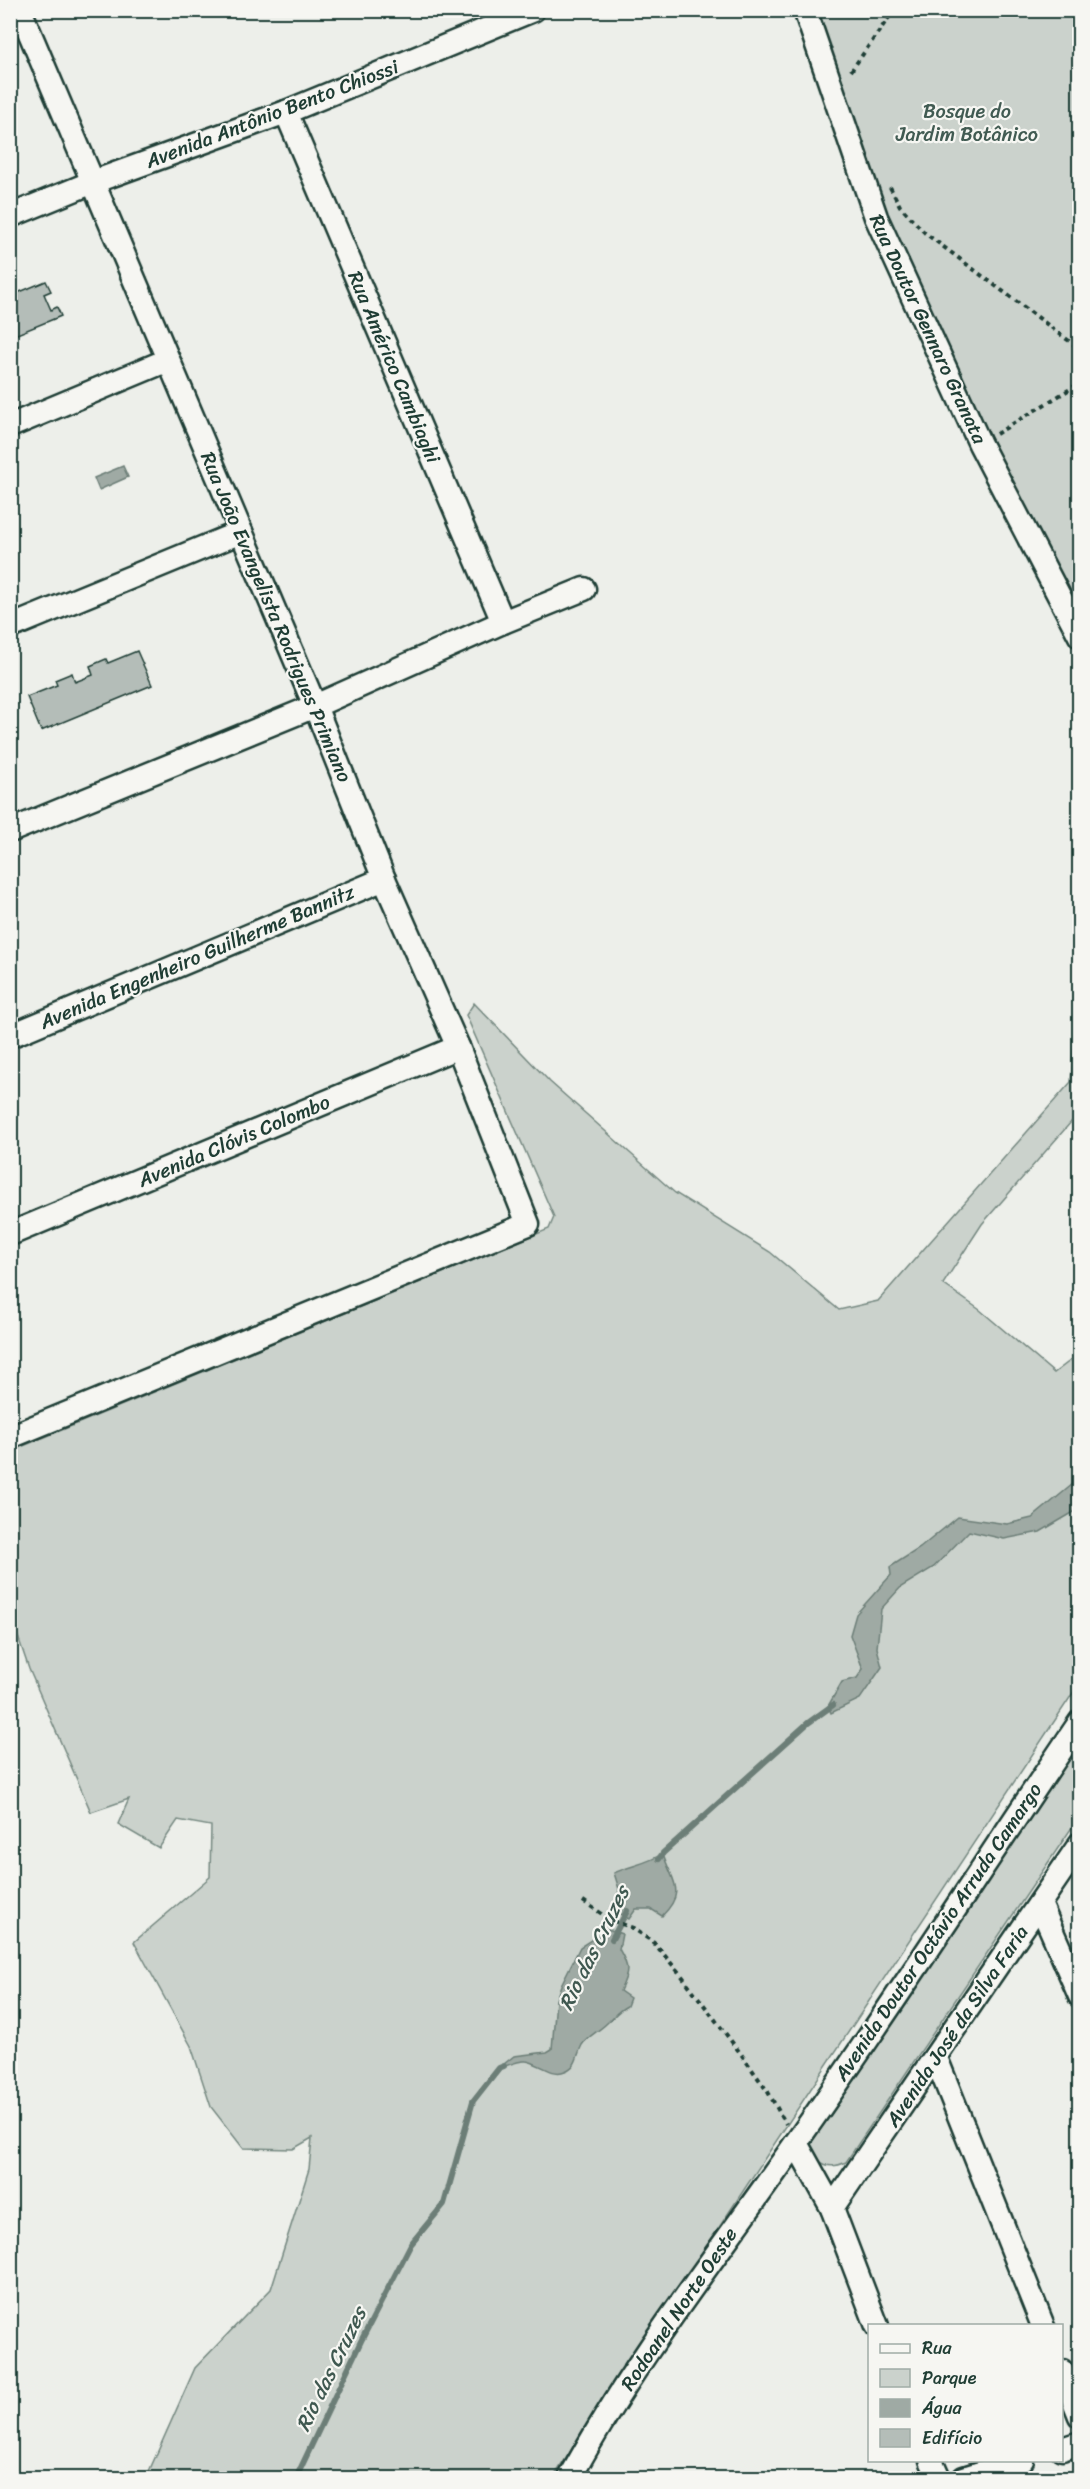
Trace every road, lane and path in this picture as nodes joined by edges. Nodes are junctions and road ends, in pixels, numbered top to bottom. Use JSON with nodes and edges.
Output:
{"nodes":[{"id":1,"x":20,"y":10,"type":"edge"},
{"id":2,"x":533,"y":10,"type":"edge"},
{"id":3,"x":805,"y":10,"type":"edge"},
{"id":4,"x":894,"y":10,"type":"edge"},
{"id":5,"x":847,"y":61,"type":"dead end"},
{"id":6,"x":850,"y":71,"type":"junction"},
{"id":7,"x":854,"y":82,"type":"dead end"},
{"id":8,"x":286,"y":112,"type":"junction"},
{"id":9,"x":887,"y":179,"type":"dead end"},
{"id":10,"x":93,"y":182,"type":"junction"},
{"id":11,"x":10,"y":216,"type":"edge"},
{"id":12,"x":1080,"y":349,"type":"edge"},
{"id":13,"x":168,"y":360,"type":"junction"},
{"id":14,"x":1080,"y":383,"type":"edge"},
{"id":15,"x":10,"y":426,"type":"edge"},
{"id":16,"x":980,"y":444,"type":"junction"},
{"id":17,"x":241,"y":532,"type":"junction"},
{"id":18,"x":585,"y":589,"type":"dead end"},
{"id":19,"x":503,"y":622,"type":"junction"},
{"id":20,"x":10,"y":627,"type":"edge"},
{"id":21,"x":1080,"y":636,"type":"edge"},
{"id":22,"x":315,"y":706,"type":"junction"},
{"id":23,"x":10,"y":831,"type":"edge"},
{"id":24,"x":384,"y":879,"type":"junction"},
{"id":25,"x":10,"y":1036,"type":"edge"},
{"id":26,"x":458,"y":1047,"type":"junction"},
{"id":27,"x":10,"y":1234,"type":"edge"},
{"id":28,"x":10,"y":1437,"type":"edge"},
{"id":29,"x":1080,"y":1722,"type":"edge"},
{"id":30,"x":1077,"y":1853,"type":"edge"},
{"id":31,"x":583,"y":1901,"type":"dead end"},
{"id":32,"x":1040,"y":1904,"type":"junction"},
{"id":33,"x":1080,"y":1996,"type":"edge"},
{"id":34,"x":936,"y":2058,"type":"junction"},
{"id":35,"x":796,"y":2143,"type":"junction"},
{"id":36,"x":832,"y":2208,"type":"junction"},
{"id":37,"x":877,"y":2324,"type":"edge"},
{"id":38,"x":1043,"y":2324,"type":"edge"},
{"id":39,"x":1063,"y":2374,"type":"edge"},
{"id":40,"x":1080,"y":2416,"type":"edge"},
{"id":41,"x":1080,"y":2443,"type":"edge"},
{"id":42,"x":1063,"y":2449,"type":"edge"},
{"id":43,"x":932,"y":2462,"type":"edge"},
{"id":44,"x":1016,"y":2462,"type":"edge"},
{"id":45,"x":570,"y":2478,"type":"edge"},
{"id":46,"x":939,"y":2478,"type":"edge"},
{"id":47,"x":964,"y":2478,"type":"edge"}],
"edges":[{"from":1,"to":10,"type":"street","name":"Rua João Evangelista Rodrigues Primiano"},
{"from":2,"to":8,"type":"street","name":"Avenida Antônio Bento Chiossi"},
{"from":3,"to":16,"type":"street","name":"Rua Doutor Gennaro Granata"},
{"from":4,"to":6,"type":"path"},
{"from":5,"to":6,"type":"path"},
{"from":6,"to":7,"type":"path"},
{"from":8,"to":10,"type":"street","name":"Avenida Antônio Bento Chiossi"},
{"from":8,"to":19,"type":"street","name":"Rua Américo Cambiaghi"},
{"from":9,"to":12,"type":"path"},
{"from":10,"to":11,"type":"street","name":"Avenida Antônio Bento Chiossi"},
{"from":10,"to":13,"type":"street","name":"Rua João Evangelista Rodrigues Primiano"},
{"from":13,"to":15,"type":"street"},
{"from":13,"to":17,"type":"street","name":"Rua João Evangelista Rodrigues Primiano"},
{"from":14,"to":16,"type":"path"},
{"from":16,"to":21,"type":"street","name":"Rua Doutor Gennaro Granata"},
{"from":17,"to":20,"type":"street"},
{"from":17,"to":22,"type":"street","name":"Rua João Evangelista Rodrigues Primiano"},
{"from":18,"to":19,"type":"street"},
{"from":19,"to":22,"type":"street"},
{"from":22,"to":23,"type":"street"},
{"from":22,"to":24,"type":"street","name":"Rua João Evangelista Rodrigues Primiano"},
{"from":24,"to":25,"type":"street","name":"Avenida Engenheiro Guilherme Bannitz"},
{"from":24,"to":26,"type":"street","name":"Rua João Evangelista Rodrigues Primiano"},
{"from":26,"to":27,"type":"street","name":"Avenida Clóvis Colombo"},
{"from":26,"to":28,"type":"street","name":"Rua João Evangelista Rodrigues Primiano"},
{"from":29,"to":35,"type":"street","name":"Avenida Doutor Octávio Arruda Camargo"},
{"from":30,"to":32,"type":"street","name":"Avenida José da Silva Faria"},
{"from":31,"to":35,"type":"path"},
{"from":32,"to":33,"type":"street"},
{"from":32,"to":34,"type":"street","name":"Avenida José da Silva Faria"},
{"from":34,"to":36,"type":"street","name":"Avenida José da Silva Faria"},
{"from":34,"to":38,"type":"street"},
{"from":35,"to":36,"type":"street"},
{"from":35,"to":45,"type":"street","name":"Rodoanel Norte Oeste"},
{"from":36,"to":37,"type":"street"},
{"from":39,"to":40,"type":"street"},
{"from":41,"to":42,"type":"street"},
{"from":43,"to":46,"type":"street"},
{"from":44,"to":47,"type":"street"}]}
